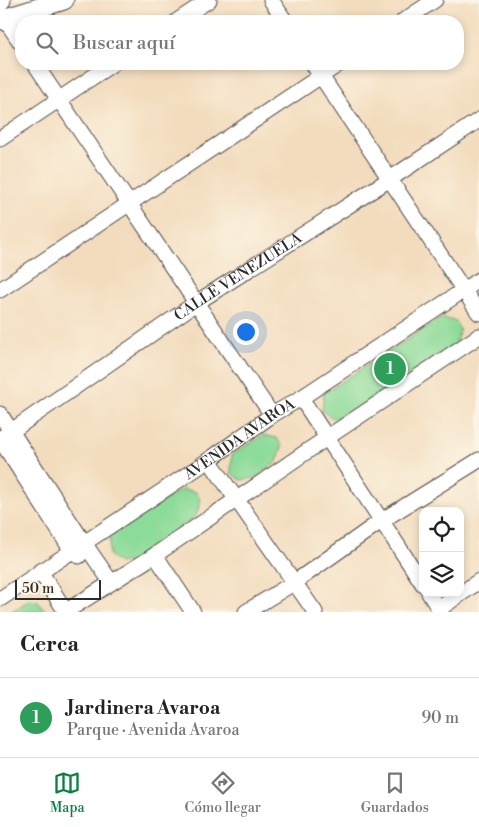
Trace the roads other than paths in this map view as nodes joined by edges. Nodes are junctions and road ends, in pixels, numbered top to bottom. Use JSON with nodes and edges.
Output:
{"nodes":[{"id":1,"x":64,"y":0,"type":"edge"},
{"id":2,"x":209,"y":0,"type":"edge"},
{"id":3,"x":271,"y":0,"type":"edge"},
{"id":4,"x":435,"y":0,"type":"edge"},
{"id":5,"x":1,"y":11,"type":"edge"},
{"id":6,"x":186,"y":15,"type":"edge"},
{"id":7,"x":281,"y":15,"type":"edge"},
{"id":8,"x":412,"y":15,"type":"edge"},
{"id":9,"x":15,"y":33,"type":"edge"},
{"id":10,"x":39,"y":70,"type":"edge"},
{"id":11,"x":103,"y":70,"type":"edge"},
{"id":12,"x":317,"y":70,"type":"edge"},
{"id":13,"x":59,"y":99,"type":"junction"},
{"id":14,"x":479,"y":120,"type":"edge"},
{"id":15,"x":0,"y":139,"type":"edge"},
{"id":16,"x":390,"y":179,"type":"junction"},
{"id":17,"x":130,"y":203,"type":"junction"},
{"id":18,"x":479,"y":280,"type":"edge"},
{"id":19,"x":0,"y":290,"type":"edge"},
{"id":20,"x":464,"y":290,"type":"junction"},
{"id":21,"x":196,"y":303,"type":"junction"},
{"id":22,"x":479,"y":314,"type":"edge"},
{"id":23,"x":479,"y":336,"type":"edge"},
{"id":24,"x":302,"y":398,"type":"junction"},
{"id":25,"x":0,"y":414,"type":"edge"},
{"id":26,"x":272,"y":415,"type":"junction"},
{"id":27,"x":3,"y":437,"type":"edge"},
{"id":28,"x":328,"y":437,"type":"junction"},
{"id":29,"x":209,"y":460,"type":"junction"},
{"id":30,"x":479,"y":460,"type":"edge"},
{"id":31,"x":237,"y":499,"type":"junction"},
{"id":32,"x":381,"y":521,"type":"junction"},
{"id":33,"x":78,"y":547,"type":"junction"},
{"id":34,"x":155,"y":555,"type":"junction"},
{"id":35,"x":40,"y":571,"type":"junction"},
{"id":36,"x":419,"y":578,"type":"edge"},
{"id":37,"x":479,"y":581,"type":"edge"},
{"id":38,"x":111,"y":582,"type":"junction"},
{"id":39,"x":294,"y":582,"type":"junction"},
{"id":40,"x":432,"y":597,"type":"edge"},
{"id":41,"x":0,"y":599,"type":"edge"},
{"id":42,"x":440,"y":610,"type":"edge"},
{"id":43,"x":65,"y":612,"type":"edge"},
{"id":44,"x":193,"y":612,"type":"edge"},
{"id":45,"x":246,"y":612,"type":"edge"},
{"id":46,"x":315,"y":612,"type":"edge"}],
"edges":[{"from":1,"to":5,"type":"main road"},
{"from":2,"to":6,"type":"street"},
{"from":3,"to":7,"type":"street"},
{"from":4,"to":8,"type":"street"},
{"from":5,"to":9,"type":"street"},
{"from":10,"to":13,"type":"street"},
{"from":11,"to":13,"type":"street"},
{"from":12,"to":16,"type":"street"},
{"from":12,"to":17,"type":"street"},
{"from":13,"to":15,"type":"street"},
{"from":13,"to":17,"type":"street"},
{"from":14,"to":16,"type":"street","name":"CALLE VENEZUELA"},
{"from":16,"to":20,"type":"street"},
{"from":16,"to":21,"type":"street","name":"CALLE VENEZUELA"},
{"from":17,"to":19,"type":"street"},
{"from":17,"to":21,"type":"street"},
{"from":18,"to":20,"type":"street","name":"AVENIDA AVAROA"},
{"from":20,"to":22,"type":"street"},
{"from":20,"to":24,"type":"street","name":"AVENIDA AVAROA"},
{"from":21,"to":26,"type":"street"},
{"from":21,"to":27,"type":"street","name":"CALLE VENEZUELA"},
{"from":23,"to":28,"type":"street"},
{"from":24,"to":26,"type":"street","name":"AVENIDA AVAROA"},
{"from":24,"to":28,"type":"street"},
{"from":25,"to":27,"type":"street"},
{"from":26,"to":29,"type":"street","name":"AVENIDA AVAROA"},
{"from":27,"to":33,"type":"street"},
{"from":28,"to":31,"type":"street"},
{"from":28,"to":32,"type":"street"},
{"from":29,"to":31,"type":"street"},
{"from":29,"to":33,"type":"street","name":"AVENIDA AVAROA"},
{"from":30,"to":32,"type":"street"},
{"from":31,"to":34,"type":"street"},
{"from":31,"to":39,"type":"street"},
{"from":32,"to":36,"type":"street"},
{"from":32,"to":39,"type":"street"},
{"from":33,"to":35,"type":"street","name":"AVENIDA AVAROA"},
{"from":33,"to":38,"type":"street"},
{"from":34,"to":38,"type":"street"},
{"from":34,"to":44,"type":"street"},
{"from":35,"to":41,"type":"street","name":"AVENIDA AVAROA"},
{"from":35,"to":43,"type":"street"},
{"from":37,"to":42,"type":"street"},
{"from":38,"to":43,"type":"street"},
{"from":39,"to":45,"type":"street"},
{"from":39,"to":46,"type":"street"},
{"from":40,"to":42,"type":"street"}]}
